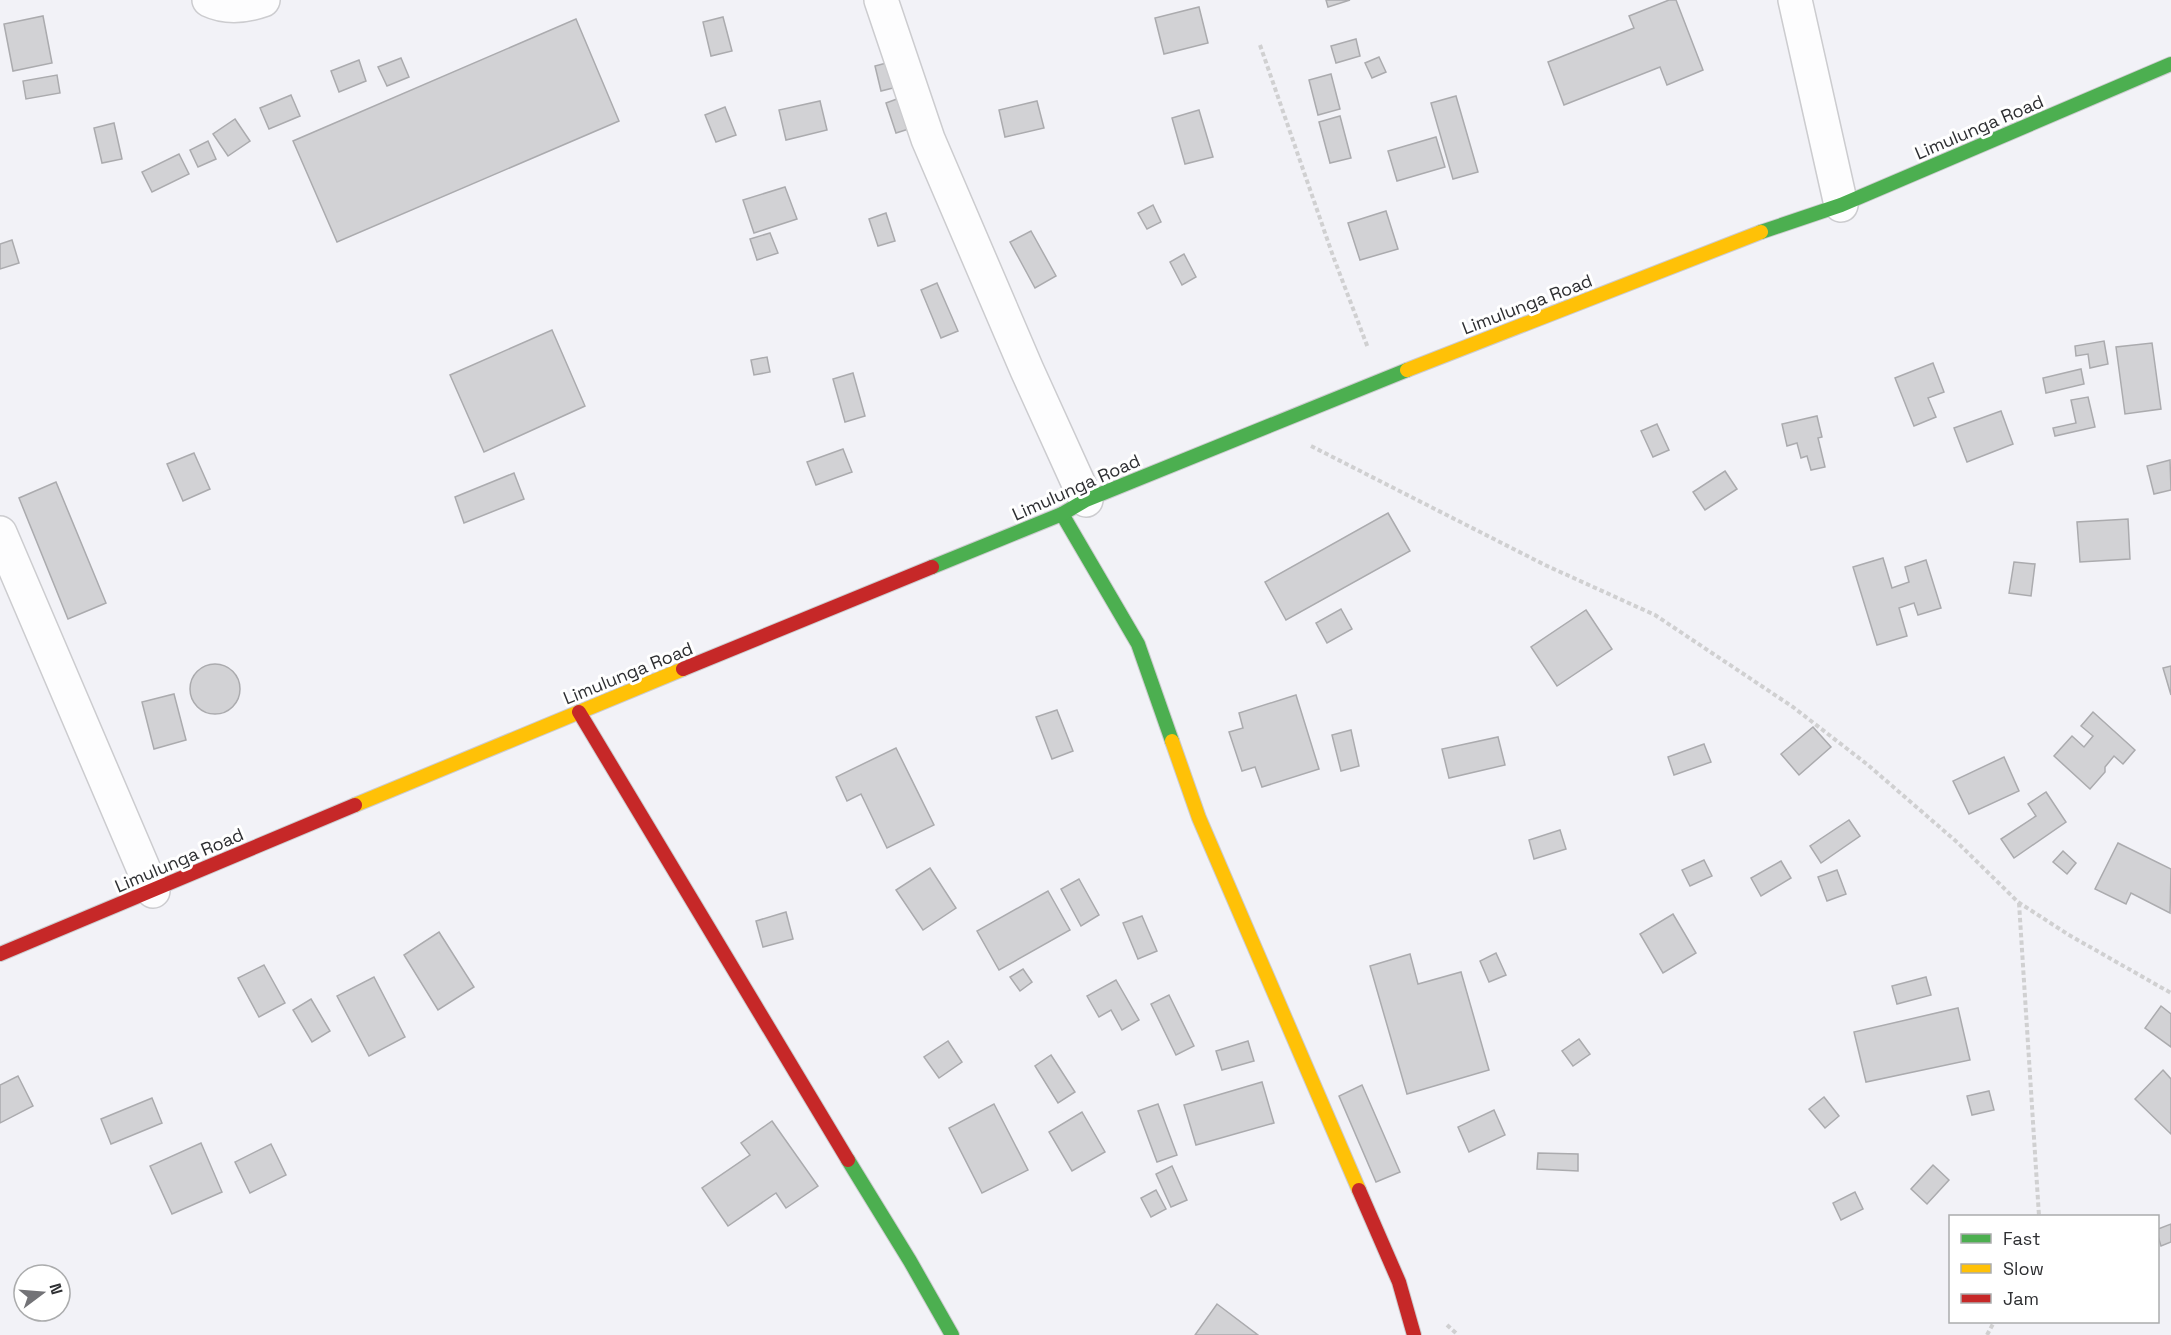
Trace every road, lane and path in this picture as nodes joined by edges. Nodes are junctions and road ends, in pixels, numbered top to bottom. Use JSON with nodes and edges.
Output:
{"nodes":[{"id":1,"x":209,"y":0,"type":"edge"},
{"id":2,"x":263,"y":0,"type":"edge"},
{"id":3,"x":881,"y":0,"type":"edge"},
{"id":4,"x":1795,"y":0,"type":"edge"},
{"id":5,"x":1260,"y":45,"type":"dead end"},
{"id":6,"x":2171,"y":64,"type":"edge"},
{"id":7,"x":1841,"y":205,"type":"junction"},
{"id":8,"x":1380,"y":380,"type":"junction"},
{"id":9,"x":1270,"y":425,"type":"junction"},
{"id":10,"x":1074,"y":507,"type":"junction"},
{"id":11,"x":0,"y":534,"type":"edge"},
{"id":12,"x":579,"y":712,"type":"junction"},
{"id":13,"x":153,"y":891,"type":"junction"},
{"id":14,"x":2018,"y":902,"type":"junction"},
{"id":15,"x":0,"y":954,"type":"edge"},
{"id":16,"x":2171,"y":993,"type":"edge"},
{"id":17,"x":2039,"y":1215,"type":"edge"},
{"id":18,"x":952,"y":1335,"type":"edge"},
{"id":19,"x":1414,"y":1335,"type":"edge"}],
"edges":[{"from":1,"to":2,"type":"street"},
{"from":3,"to":10,"type":"street"},
{"from":4,"to":7,"type":"street"},
{"from":5,"to":8,"type":"path"},
{"from":6,"to":7,"type":"main road","name":"Limulunga Road"},
{"from":7,"to":8,"type":"main road","name":"Limulunga Road"},
{"from":8,"to":9,"type":"main road","name":"Limulunga Road"},
{"from":9,"to":10,"type":"main road","name":"Limulunga Road"},
{"from":9,"to":14,"type":"path"},
{"from":10,"to":12,"type":"main road","name":"Limulunga Road"},
{"from":10,"to":19,"type":"main road"},
{"from":11,"to":13,"type":"street"},
{"from":12,"to":13,"type":"main road","name":"Limulunga Road"},
{"from":12,"to":18,"type":"main road"},
{"from":13,"to":15,"type":"main road","name":"Limulunga Road"},
{"from":14,"to":16,"type":"path"},
{"from":14,"to":17,"type":"path"}]}
